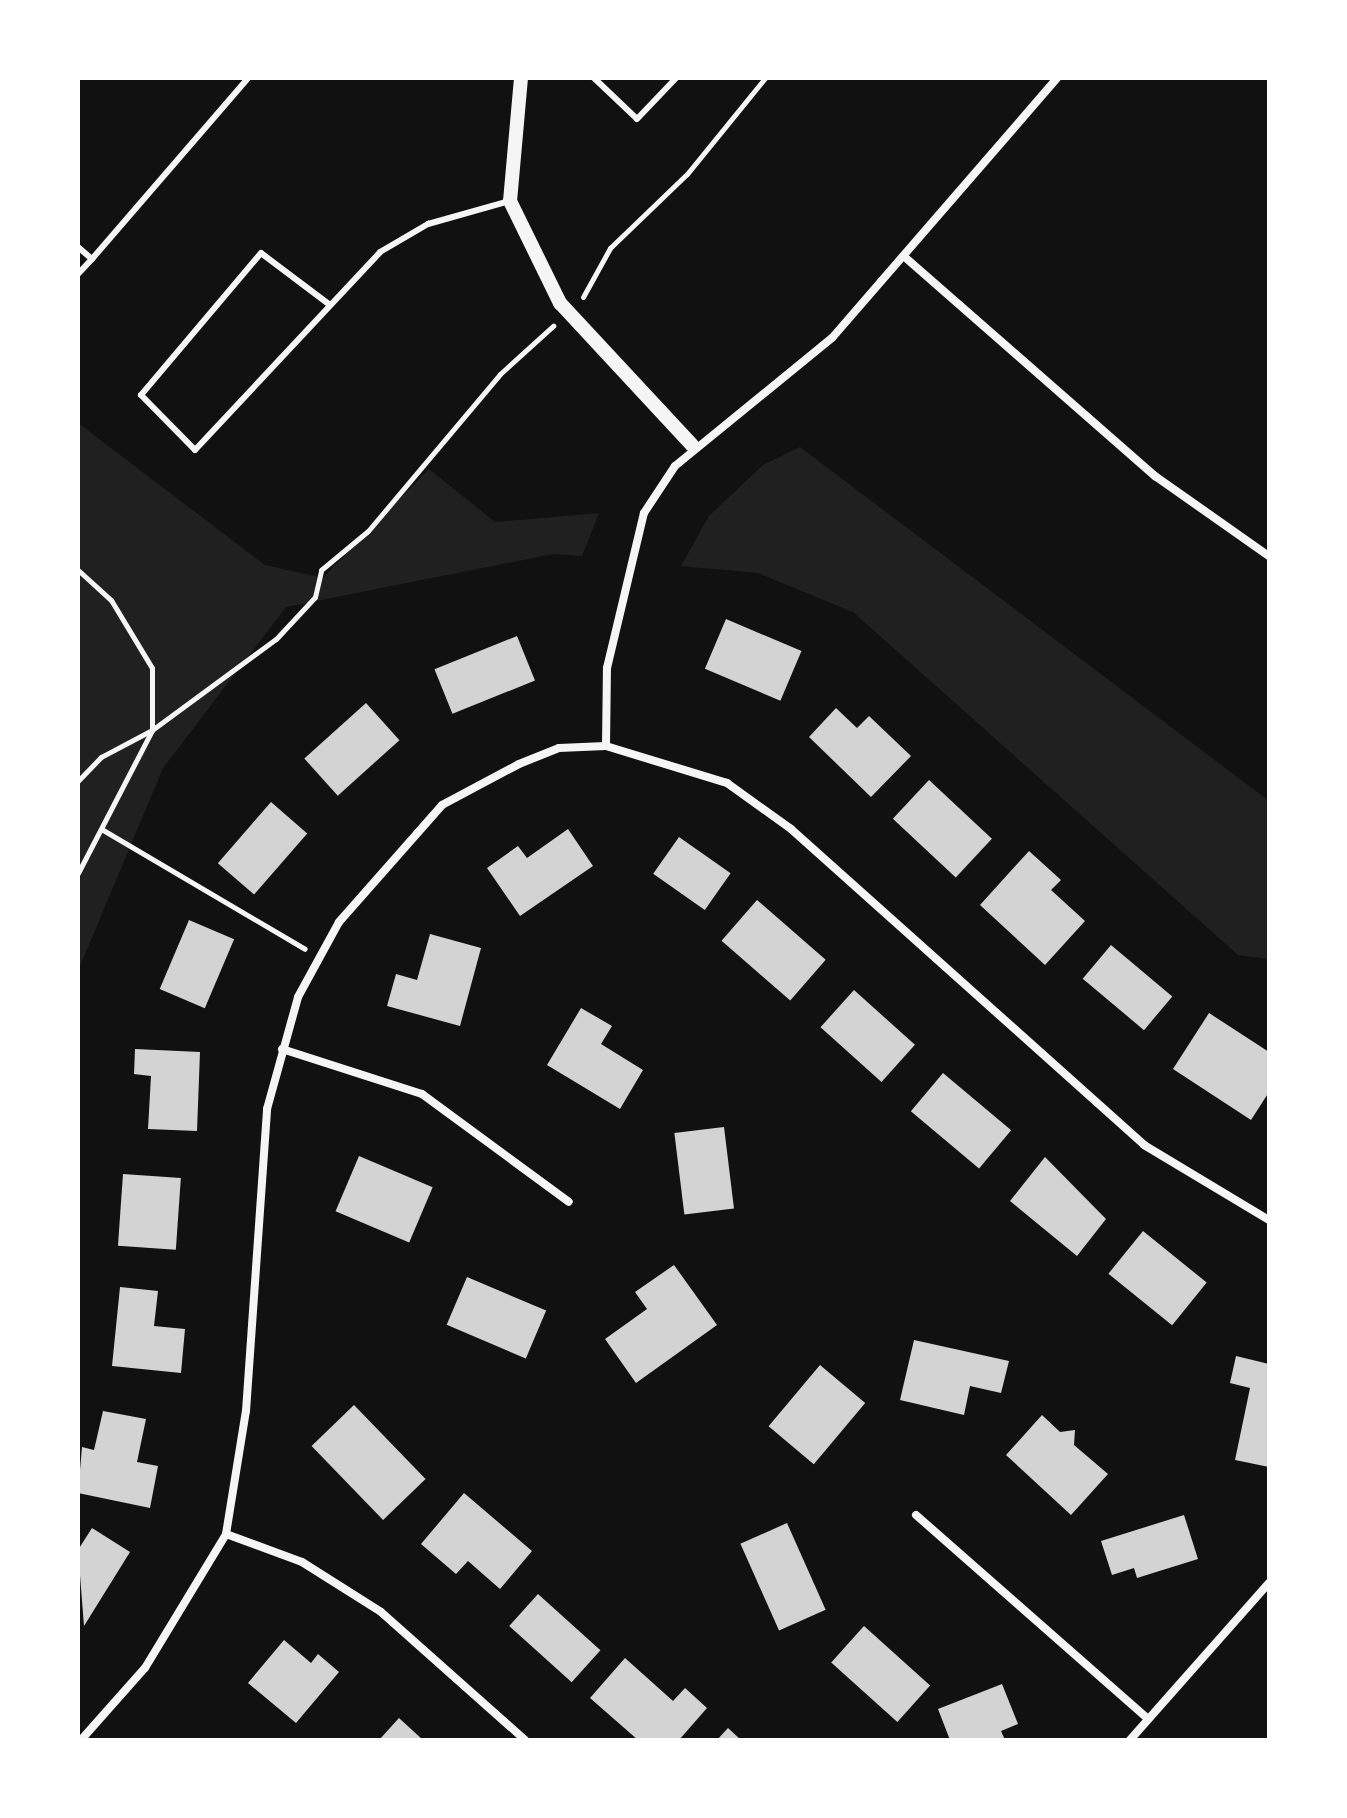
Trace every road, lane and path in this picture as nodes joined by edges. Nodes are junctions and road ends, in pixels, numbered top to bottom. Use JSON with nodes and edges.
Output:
{"nodes":[{"id":1,"x":248,"y":78,"type":"edge"},
{"id":2,"x":521,"y":78,"type":"edge"},
{"id":3,"x":594,"y":78,"type":"edge"},
{"id":4,"x":676,"y":78,"type":"edge"},
{"id":5,"x":765,"y":78,"type":"edge"},
{"id":6,"x":1057,"y":78,"type":"edge"},
{"id":7,"x":510,"y":201,"type":"junction"},
{"id":8,"x":78,"y":247,"type":"edge"},
{"id":9,"x":92,"y":259,"type":"junction"},
{"id":10,"x":907,"y":259,"type":"junction"},
{"id":11,"x":78,"y":274,"type":"edge"},
{"id":12,"x":330,"y":305,"type":"junction"},
{"id":13,"x":568,"y":312,"type":"junction"},
{"id":14,"x":692,"y":445,"type":"junction"},
{"id":15,"x":1269,"y":556,"type":"edge"},
{"id":16,"x":78,"y":570,"type":"edge"},
{"id":17,"x":152,"y":730,"type":"junction"},
{"id":18,"x":606,"y":746,"type":"junction"},
{"id":19,"x":78,"y":781,"type":"edge"},
{"id":20,"x":103,"y":830,"type":"junction"},
{"id":21,"x":78,"y":873,"type":"edge"},
{"id":22,"x":317,"y":955,"type":"junction"},
{"id":23,"x":282,"y":1049,"type":"junction"},
{"id":24,"x":569,"y":1202,"type":"dead end"},
{"id":25,"x":1269,"y":1220,"type":"edge"},
{"id":26,"x":916,"y":1515,"type":"dead end"},
{"id":27,"x":226,"y":1534,"type":"junction"},
{"id":28,"x":1269,"y":1583,"type":"edge"},
{"id":29,"x":1148,"y":1719,"type":"junction"},
{"id":30,"x":81,"y":1740,"type":"edge"},
{"id":31,"x":525,"y":1740,"type":"edge"},
{"id":32,"x":1130,"y":1740,"type":"edge"}],
"edges":[{"from":1,"to":9,"type":"lane"},
{"from":2,"to":7,"type":"street"},
{"from":3,"to":4,"type":"lane"},
{"from":5,"to":13,"type":"path"},
{"from":6,"to":10,"type":"street"},
{"from":7,"to":12,"type":"lane"},
{"from":7,"to":13,"type":"street"},
{"from":8,"to":9,"type":"lane"},
{"from":9,"to":11,"type":"lane"},
{"from":10,"to":14,"type":"street"},
{"from":10,"to":15,"type":"street"},
{"from":12,"to":12,"type":"lane"},
{"from":13,"to":14,"type":"street"},
{"from":13,"to":17,"type":"path"},
{"from":14,"to":18,"type":"street"},
{"from":16,"to":17,"type":"path"},
{"from":17,"to":19,"type":"path"},
{"from":17,"to":20,"type":"path"},
{"from":18,"to":22,"type":"street"},
{"from":18,"to":25,"type":"street"},
{"from":20,"to":21,"type":"path"},
{"from":20,"to":22,"type":"path"},
{"from":22,"to":23,"type":"street"},
{"from":23,"to":24,"type":"street"},
{"from":23,"to":27,"type":"street"},
{"from":26,"to":29,"type":"street"},
{"from":27,"to":30,"type":"street"},
{"from":27,"to":31,"type":"street"},
{"from":28,"to":29,"type":"street"},
{"from":29,"to":32,"type":"street"}]}
